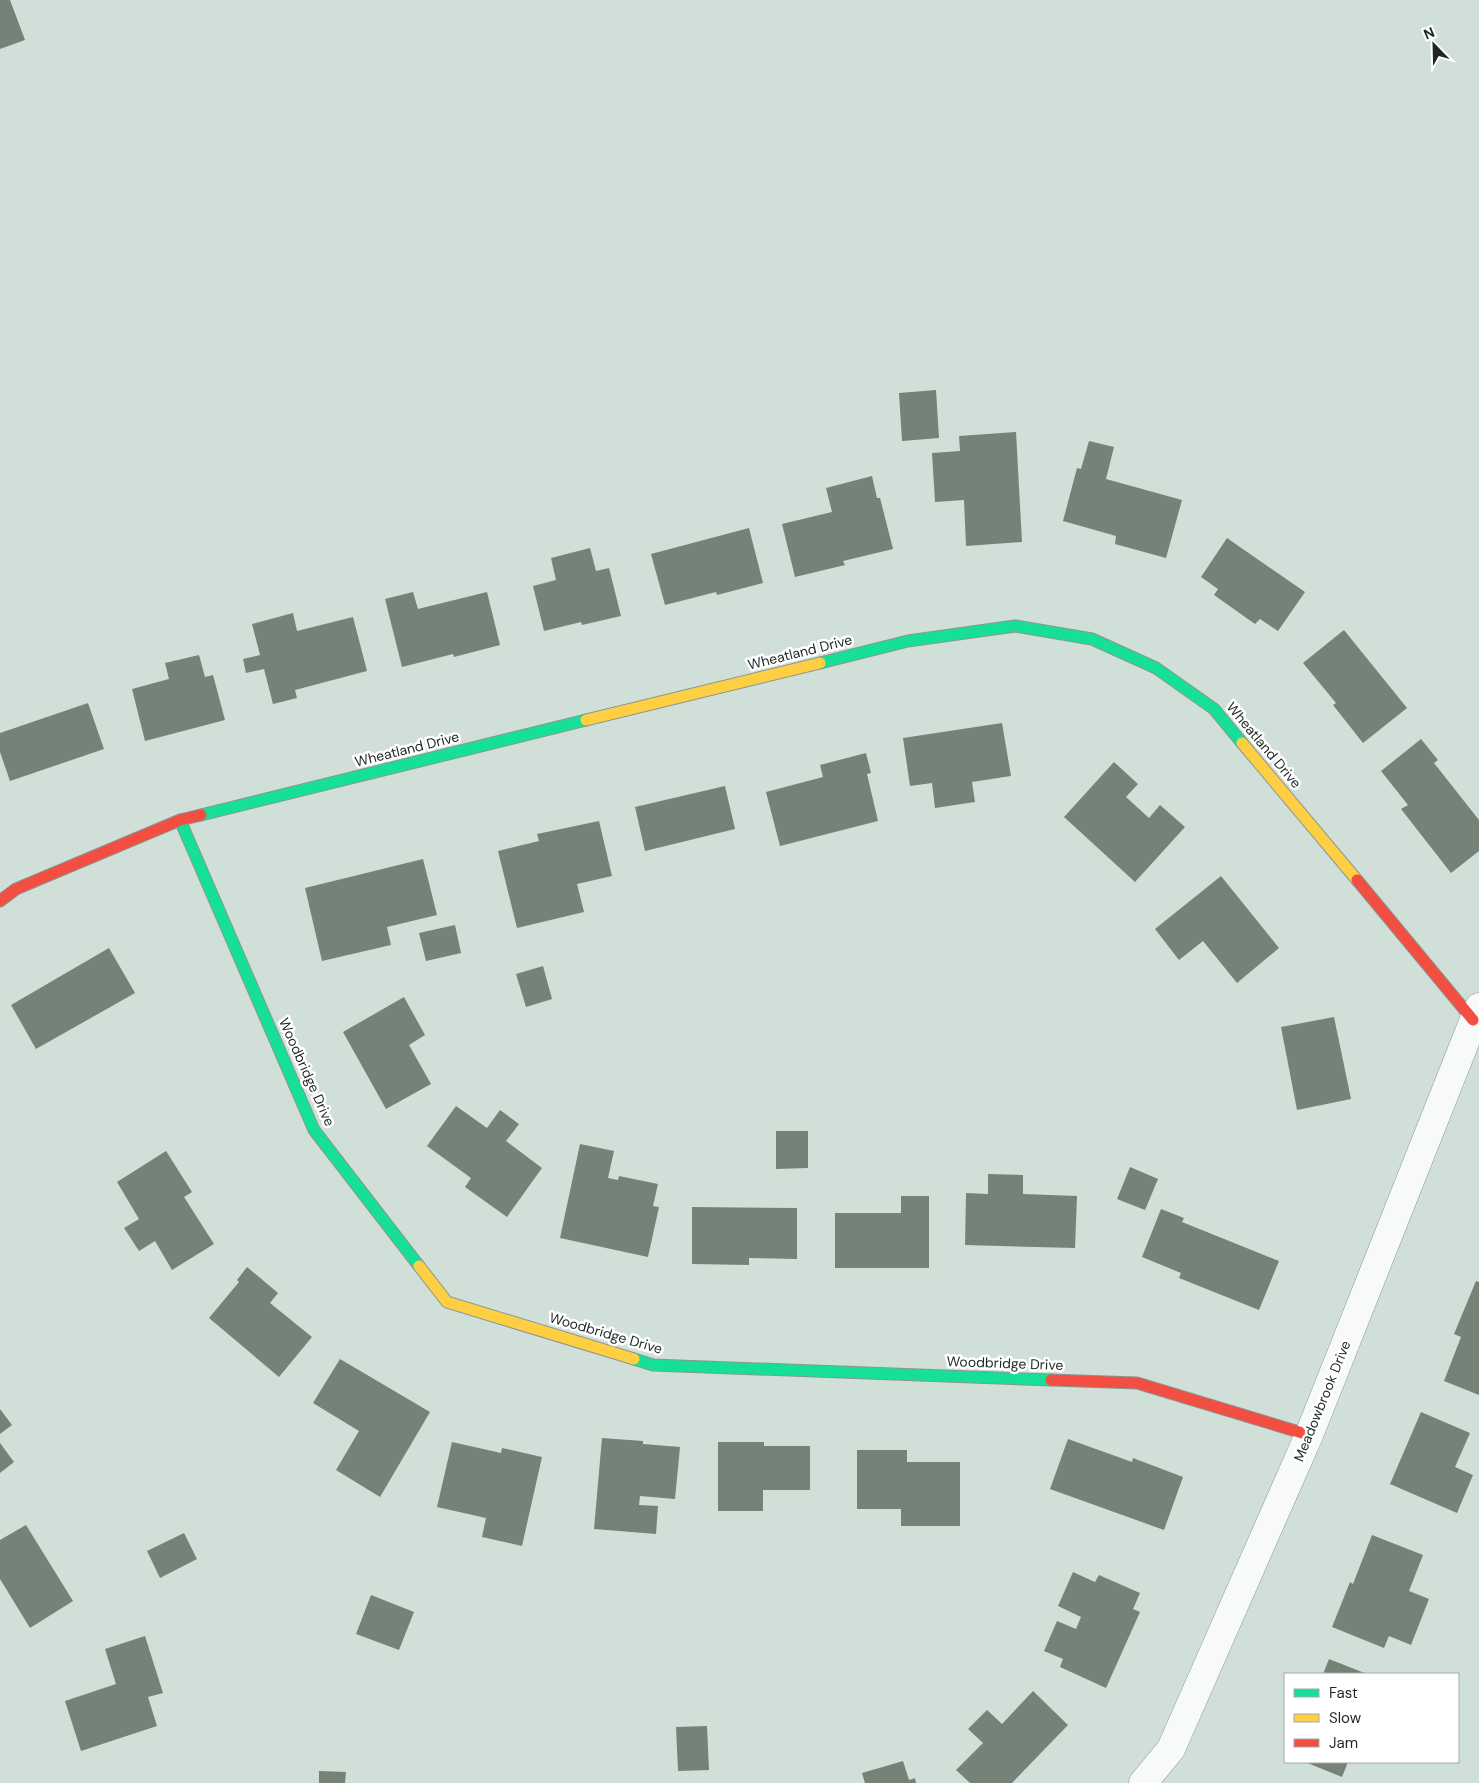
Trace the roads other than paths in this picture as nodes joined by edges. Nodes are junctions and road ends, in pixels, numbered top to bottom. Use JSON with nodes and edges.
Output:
{"nodes":[{"id":1,"x":180,"y":820,"type":"junction"},
{"id":2,"x":0,"y":901,"type":"edge"},
{"id":3,"x":1476,"y":1014,"type":"edge"},
{"id":4,"x":1309,"y":1435,"type":"junction"},
{"id":5,"x":1143,"y":1783,"type":"edge"}],
"edges":[{"from":1,"to":2,"type":"street","name":"Wheatland Drive"},
{"from":1,"to":3,"type":"street","name":"Wheatland Drive"},
{"from":1,"to":4,"type":"street","name":"Woodbridge Drive"},
{"from":3,"to":4,"type":"street","name":"Meadowbrook Drive"},
{"from":4,"to":5,"type":"street","name":"Meadowbrook Drive"}]}
